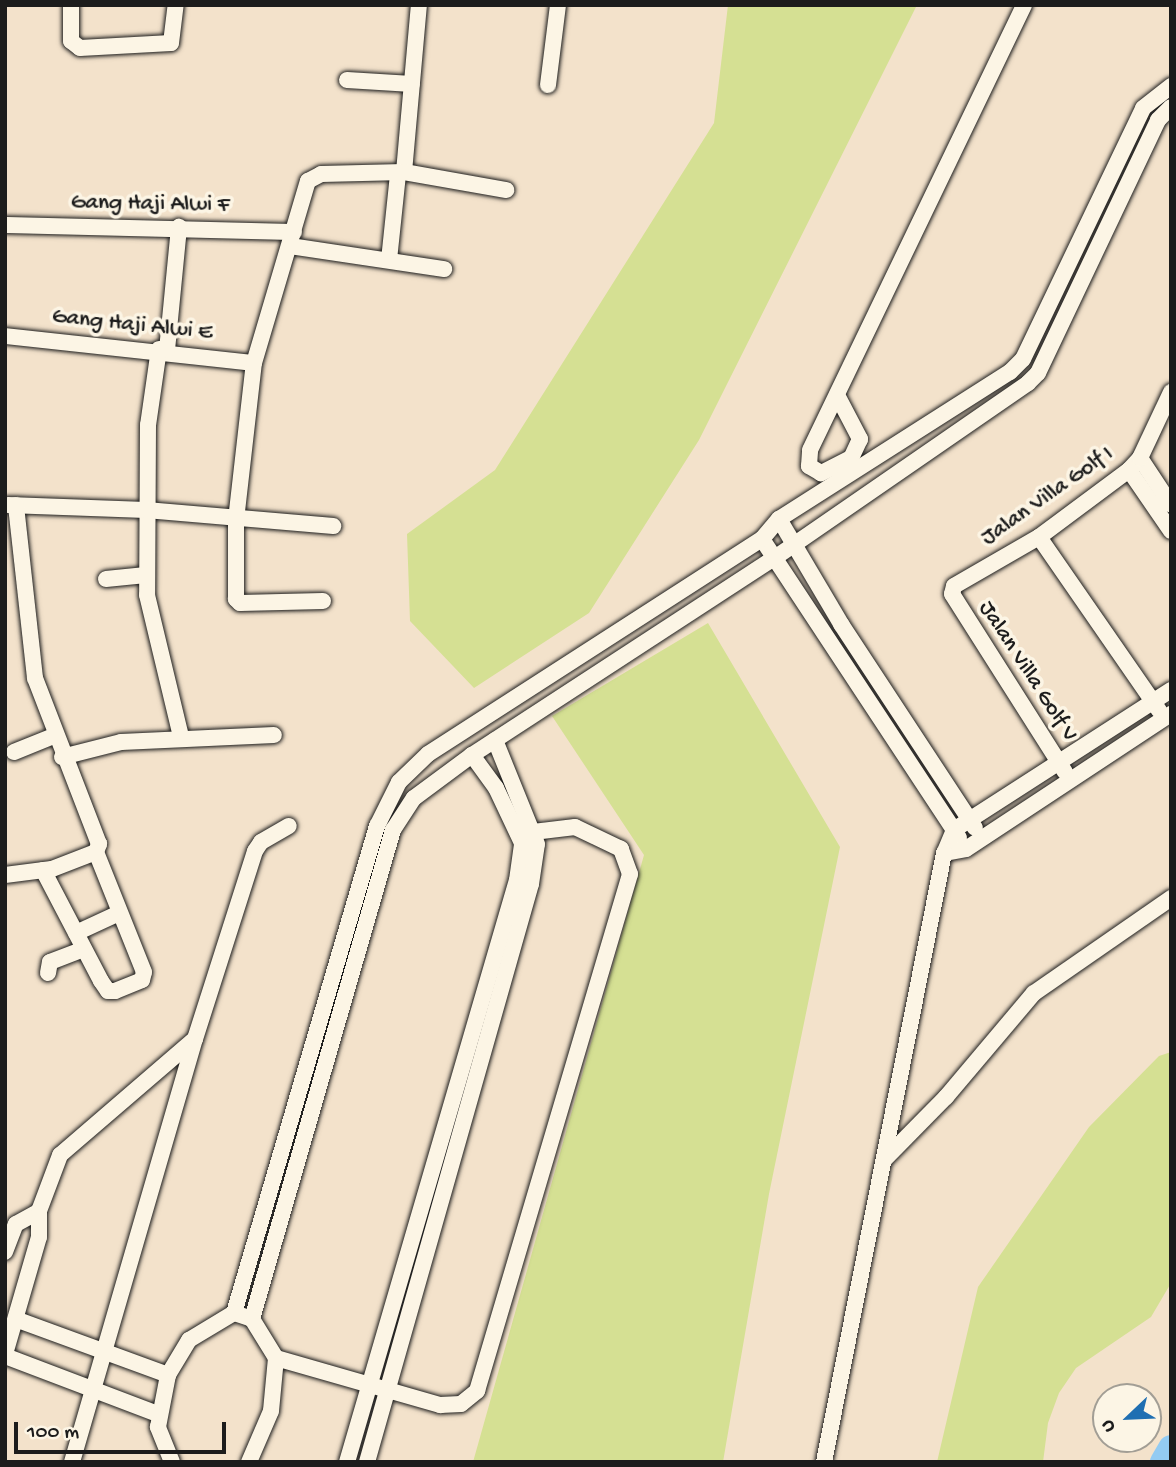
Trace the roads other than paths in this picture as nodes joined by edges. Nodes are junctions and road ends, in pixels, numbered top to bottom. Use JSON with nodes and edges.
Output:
{"nodes":[{"id":1,"x":71,"y":5,"type":"edge"},
{"id":2,"x":176,"y":5,"type":"edge"},
{"id":3,"x":419,"y":5,"type":"edge"},
{"id":4,"x":558,"y":5,"type":"edge"},
{"id":5,"x":1024,"y":5,"type":"edge"},
{"id":6,"x":347,"y":80,"type":"dead end"},
{"id":7,"x":412,"y":84,"type":"junction"},
{"id":8,"x":548,"y":85,"type":"dead end"},
{"id":9,"x":1171,"y":86,"type":"edge"},
{"id":10,"x":1171,"y":107,"type":"edge"},
{"id":11,"x":1132,"y":131,"type":"junction"},
{"id":12,"x":1150,"y":139,"type":"junction"},
{"id":13,"x":401,"y":174,"type":"junction"},
{"id":14,"x":506,"y":190,"type":"dead end"},
{"id":15,"x":5,"y":225,"type":"edge"},
{"id":16,"x":179,"y":227,"type":"junction"},
{"id":17,"x":292,"y":239,"type":"junction"},
{"id":18,"x":389,"y":260,"type":"junction"},
{"id":19,"x":444,"y":269,"type":"dead end"},
{"id":20,"x":5,"y":336,"type":"edge"},
{"id":21,"x":163,"y":350,"type":"junction"},
{"id":22,"x":1023,"y":359,"type":"junction"},
{"id":23,"x":254,"y":363,"type":"junction"},
{"id":24,"x":1038,"y":373,"type":"junction"},
{"id":25,"x":1171,"y":392,"type":"edge"},
{"id":26,"x":837,"y":395,"type":"dead end"},
{"id":27,"x":1135,"y":464,"type":"junction"},
{"id":28,"x":11,"y":505,"type":"edge"},
{"id":29,"x":1171,"y":505,"type":"edge"},
{"id":30,"x":146,"y":510,"type":"junction"},
{"id":31,"x":779,"y":519,"type":"junction"},
{"id":32,"x":236,"y":520,"type":"junction"},
{"id":33,"x":333,"y":526,"type":"dead end"},
{"id":34,"x":1171,"y":531,"type":"edge"},
{"id":35,"x":1039,"y":537,"type":"junction"},
{"id":36,"x":762,"y":538,"type":"junction"},
{"id":37,"x":795,"y":542,"type":"junction"},
{"id":38,"x":776,"y":557,"type":"junction"},
{"id":39,"x":146,"y":575,"type":"junction"},
{"id":40,"x":106,"y":579,"type":"dead end"},
{"id":41,"x":954,"y":586,"type":"joint"},
{"id":42,"x":323,"y":601,"type":"dead end"},
{"id":43,"x":631,"y":623,"type":"junction"},
{"id":44,"x":645,"y":642,"type":"junction"},
{"id":45,"x":1171,"y":690,"type":"edge"},
{"id":46,"x":1153,"y":702,"type":"junction"},
{"id":47,"x":1168,"y":716,"type":"edge"},
{"id":48,"x":56,"y":735,"type":"junction"},
{"id":49,"x":274,"y":735,"type":"dead end"},
{"id":50,"x":181,"y":737,"type":"junction"},
{"id":51,"x":495,"y":740,"type":"junction"},
{"id":52,"x":14,"y":752,"type":"dead end"},
{"id":53,"x":471,"y":755,"type":"junction"},
{"id":54,"x":62,"y":757,"type":"junction"},
{"id":55,"x":1059,"y":764,"type":"junction"},
{"id":56,"x":1070,"y":780,"type":"junction"},
{"id":57,"x":970,"y":820,"type":"junction"},
{"id":58,"x":289,"y":826,"type":"dead end"},
{"id":59,"x":385,"y":828,"type":"junction"},
{"id":60,"x":954,"y":830,"type":"junction"},
{"id":61,"x":533,"y":832,"type":"junction"},
{"id":62,"x":981,"y":839,"type":"junction"},
{"id":63,"x":966,"y":849,"type":"junction"},
{"id":64,"x":96,"y":852,"type":"junction"},
{"id":65,"x":944,"y":853,"type":"junction"},
{"id":66,"x":43,"y":870,"type":"junction"},
{"id":67,"x":5,"y":875,"type":"edge"},
{"id":68,"x":524,"y":882,"type":"junction"},
{"id":69,"x":1171,"y":898,"type":"edge"},
{"id":70,"x":119,"y":913,"type":"junction"},
{"id":71,"x":76,"y":933,"type":"junction"},
{"id":72,"x":84,"y":949,"type":"junction"},
{"id":73,"x":48,"y":973,"type":"dead end"},
{"id":74,"x":195,"y":1039,"type":"junction"},
{"id":75,"x":311,"y":1075,"type":"junction"},
{"id":76,"x":444,"y":1119,"type":"junction"},
{"id":77,"x":463,"y":1123,"type":"junction"},
{"id":78,"x":885,"y":1159,"type":"junction"},
{"id":79,"x":39,"y":1211,"type":"junction"},
{"id":80,"x":5,"y":1252,"type":"edge"},
{"id":81,"x":234,"y":1313,"type":"junction"},
{"id":82,"x":18,"y":1320,"type":"junction"},
{"id":83,"x":252,"y":1320,"type":"junction"},
{"id":84,"x":103,"y":1352,"type":"junction"},
{"id":85,"x":5,"y":1355,"type":"edge"},
{"id":86,"x":276,"y":1359,"type":"junction"},
{"id":87,"x":168,"y":1376,"type":"junction"},
{"id":88,"x":366,"y":1385,"type":"junction"},
{"id":89,"x":94,"y":1388,"type":"junction"},
{"id":90,"x":387,"y":1391,"type":"junction"},
{"id":91,"x":158,"y":1414,"type":"junction"},
{"id":92,"x":72,"y":1462,"type":"edge"},
{"id":93,"x":172,"y":1462,"type":"edge"},
{"id":94,"x":249,"y":1462,"type":"edge"},
{"id":95,"x":347,"y":1462,"type":"edge"},
{"id":96,"x":367,"y":1462,"type":"edge"},
{"id":97,"x":824,"y":1462,"type":"edge"}],
"edges":[{"from":1,"to":2,"type":"street"},
{"from":3,"to":7,"type":"street"},
{"from":4,"to":8,"type":"street"},
{"from":5,"to":26,"type":"street"},
{"from":6,"to":7,"type":"street"},
{"from":7,"to":13,"type":"street"},
{"from":9,"to":11,"type":"street"},
{"from":10,"to":12,"type":"street"},
{"from":11,"to":12,"type":"street"},
{"from":11,"to":22,"type":"street"},
{"from":12,"to":24,"type":"street"},
{"from":13,"to":14,"type":"street"},
{"from":13,"to":17,"type":"street"},
{"from":13,"to":18,"type":"street"},
{"from":15,"to":16,"type":"street","name":"Gang Haji Alwi F"},
{"from":16,"to":17,"type":"street","name":"Gang Haji Alwi F"},
{"from":16,"to":21,"type":"street"},
{"from":17,"to":18,"type":"street","name":"Gang Haji Alwi F"},
{"from":17,"to":23,"type":"street"},
{"from":18,"to":19,"type":"street","name":"Gang Haji Alwi F"},
{"from":20,"to":21,"type":"street","name":"Gang Haji Alwi E"},
{"from":21,"to":23,"type":"street","name":"Gang Haji Alwi E"},
{"from":21,"to":30,"type":"street"},
{"from":22,"to":24,"type":"street"},
{"from":22,"to":31,"type":"street"},
{"from":23,"to":32,"type":"street"},
{"from":24,"to":37,"type":"street"},
{"from":25,"to":27,"type":"street","name":"Jalan Villa Golf I"},
{"from":27,"to":29,"type":"street"},
{"from":27,"to":34,"type":"street"},
{"from":27,"to":35,"type":"street","name":"Jalan Villa Golf I"},
{"from":28,"to":30,"type":"street"},
{"from":28,"to":48,"type":"street"},
{"from":30,"to":32,"type":"street"},
{"from":30,"to":39,"type":"street"},
{"from":31,"to":36,"type":"street"},
{"from":31,"to":37,"type":"street"},
{"from":32,"to":33,"type":"street"},
{"from":32,"to":42,"type":"street"},
{"from":35,"to":41,"type":"street","name":"Jalan Villa Golf I"},
{"from":35,"to":46,"type":"street"},
{"from":36,"to":38,"type":"street"},
{"from":36,"to":43,"type":"street"},
{"from":37,"to":38,"type":"street"},
{"from":37,"to":57,"type":"street"},
{"from":38,"to":44,"type":"street"},
{"from":38,"to":60,"type":"street"},
{"from":39,"to":40,"type":"street"},
{"from":39,"to":50,"type":"street"},
{"from":41,"to":55,"type":"street","name":"Jalan Villa Golf V"},
{"from":43,"to":44,"type":"street"},
{"from":43,"to":59,"type":"street"},
{"from":44,"to":51,"type":"street"},
{"from":45,"to":46,"type":"street"},
{"from":46,"to":47,"type":"street"},
{"from":46,"to":55,"type":"street"},
{"from":47,"to":56,"type":"street"},
{"from":48,"to":52,"type":"street"},
{"from":48,"to":54,"type":"street"},
{"from":49,"to":50,"type":"street"},
{"from":50,"to":54,"type":"street"},
{"from":51,"to":53,"type":"street"},
{"from":51,"to":61,"type":"street"},
{"from":53,"to":59,"type":"street"},
{"from":53,"to":68,"type":"street"},
{"from":54,"to":64,"type":"street"},
{"from":55,"to":56,"type":"street","name":"Jalan Villa Golf V"},
{"from":55,"to":57,"type":"street"},
{"from":56,"to":62,"type":"street"},
{"from":57,"to":60,"type":"street"},
{"from":57,"to":62,"type":"street"},
{"from":58,"to":74,"type":"street"},
{"from":59,"to":75,"type":"street"},
{"from":60,"to":63,"type":"street"},
{"from":60,"to":65,"type":"street"},
{"from":61,"to":68,"type":"street"},
{"from":61,"to":90,"type":"street"},
{"from":62,"to":63,"type":"street"},
{"from":63,"to":65,"type":"street"},
{"from":64,"to":66,"type":"street"},
{"from":64,"to":70,"type":"street"},
{"from":65,"to":78,"type":"street"},
{"from":66,"to":67,"type":"street"},
{"from":66,"to":71,"type":"street"},
{"from":68,"to":76,"type":"street"},
{"from":68,"to":77,"type":"street"},
{"from":69,"to":78,"type":"street"},
{"from":70,"to":71,"type":"street"},
{"from":70,"to":72,"type":"street"},
{"from":71,"to":72,"type":"street"},
{"from":72,"to":73,"type":"street"},
{"from":74,"to":79,"type":"street"},
{"from":74,"to":84,"type":"street"},
{"from":75,"to":81,"type":"street"},
{"from":75,"to":83,"type":"street"},
{"from":76,"to":77,"type":"street"},
{"from":76,"to":88,"type":"street"},
{"from":77,"to":90,"type":"street"},
{"from":78,"to":97,"type":"street"},
{"from":79,"to":80,"type":"street"},
{"from":79,"to":82,"type":"street"},
{"from":81,"to":83,"type":"street"},
{"from":81,"to":87,"type":"street"},
{"from":82,"to":84,"type":"street"},
{"from":82,"to":85,"type":"street"},
{"from":83,"to":86,"type":"street"},
{"from":84,"to":87,"type":"street"},
{"from":84,"to":89,"type":"street"},
{"from":85,"to":89,"type":"street"},
{"from":86,"to":88,"type":"street"},
{"from":86,"to":94,"type":"street"},
{"from":87,"to":91,"type":"street"},
{"from":88,"to":90,"type":"street"},
{"from":88,"to":95,"type":"street"},
{"from":89,"to":91,"type":"street"},
{"from":89,"to":92,"type":"street"},
{"from":90,"to":96,"type":"street"},
{"from":91,"to":93,"type":"street"}]}
